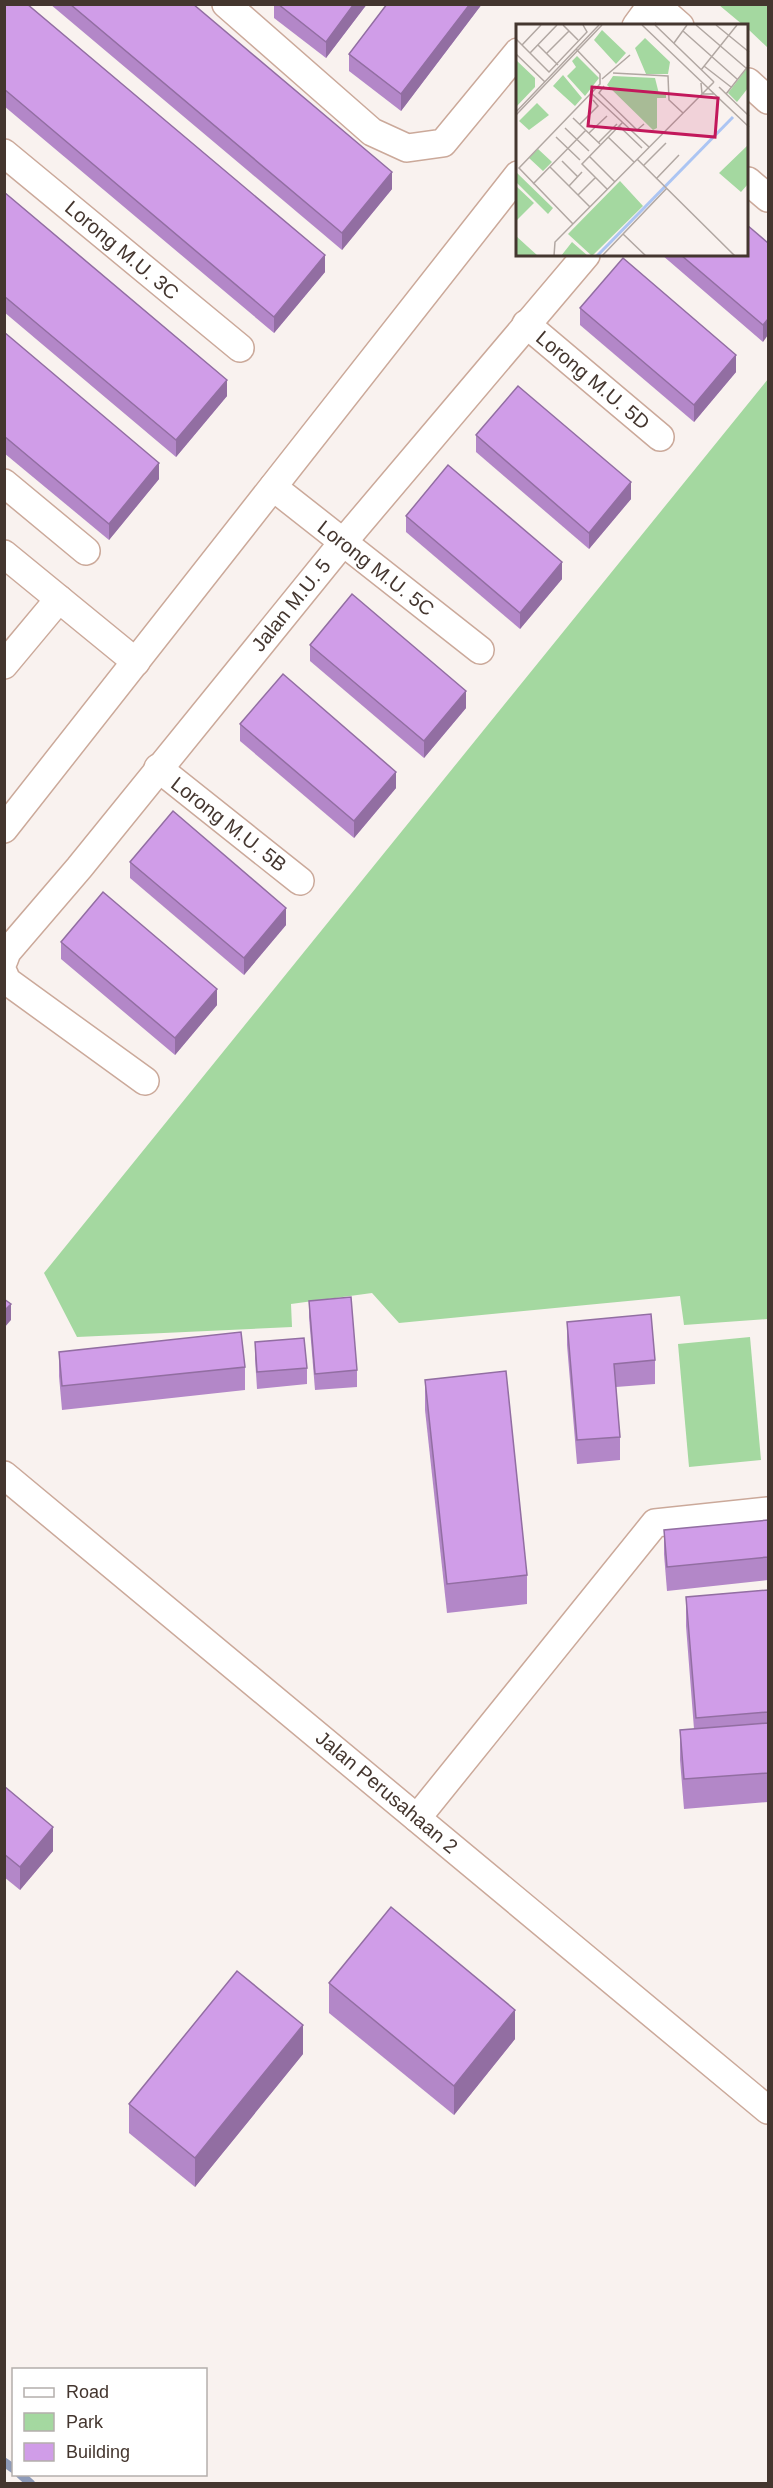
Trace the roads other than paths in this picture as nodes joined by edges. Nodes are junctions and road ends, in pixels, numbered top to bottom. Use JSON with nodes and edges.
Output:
{"nodes":[{"id":1,"x":226,"y":4,"type":"edge"},
{"id":2,"x":653,"y":4,"type":"edge"},
{"id":3,"x":638,"y":24,"type":"edge"},
{"id":4,"x":678,"y":24,"type":"edge"},
{"id":5,"x":516,"y":54,"type":"edge"},
{"id":6,"x":749,"y":84,"type":"edge"},
{"id":7,"x":768,"y":100,"type":"edge"},
{"id":8,"x":4,"y":153,"type":"edge"},
{"id":9,"x":516,"y":178,"type":"edge"},
{"id":10,"x":749,"y":183,"type":"edge"},
{"id":11,"x":768,"y":198,"type":"edge"},
{"id":12,"x":585,"y":256,"type":"edge"},
{"id":13,"x":526,"y":324,"type":"junction"},
{"id":14,"x":240,"y":348,"type":"dead end"},
{"id":15,"x":660,"y":437,"type":"dead end"},
{"id":16,"x":4,"y":483,"type":"edge"},
{"id":17,"x":273,"y":487,"type":"junction"},
{"id":18,"x":344,"y":541,"type":"junction"},
{"id":19,"x":86,"y":551,"type":"dead end"},
{"id":20,"x":4,"y":554,"type":"edge"},
{"id":21,"x":59,"y":599,"type":"junction"},
{"id":22,"x":480,"y":650,"type":"dead end"},
{"id":23,"x":136,"y":662,"type":"junction"},
{"id":24,"x":4,"y":665,"type":"edge"},
{"id":25,"x":158,"y":768,"type":"junction"},
{"id":26,"x":4,"y":829,"type":"edge"},
{"id":27,"x":300,"y":881,"type":"dead end"},
{"id":28,"x":4,"y":960,"type":"edge"},
{"id":29,"x":4,"y":974,"type":"edge"},
{"id":30,"x":144,"y":1081,"type":"dead end"},
{"id":31,"x":4,"y":1475,"type":"edge"},
{"id":32,"x":768,"y":1511,"type":"edge"},
{"id":33,"x":417,"y":1818,"type":"junction"},
{"id":34,"x":768,"y":2110,"type":"edge"}],
"edges":[{"from":1,"to":5,"type":"street"},
{"from":2,"to":3,"type":"street"},
{"from":2,"to":4,"type":"street"},
{"from":6,"to":7,"type":"street"},
{"from":8,"to":14,"type":"street","name":"Lorong M.U. 3C"},
{"from":9,"to":17,"type":"street"},
{"from":10,"to":11,"type":"street"},
{"from":12,"to":13,"type":"street","name":"Jalan M.U. 5"},
{"from":13,"to":15,"type":"street","name":"Lorong M.U. 5D"},
{"from":13,"to":18,"type":"street","name":"Jalan M.U. 5"},
{"from":16,"to":19,"type":"street"},
{"from":17,"to":18,"type":"street","name":"Lorong M.U. 5C"},
{"from":17,"to":23,"type":"street"},
{"from":18,"to":22,"type":"street","name":"Lorong M.U. 5C"},
{"from":18,"to":25,"type":"street","name":"Jalan M.U. 5"},
{"from":20,"to":21,"type":"street"},
{"from":21,"to":23,"type":"street"},
{"from":21,"to":24,"type":"street"},
{"from":23,"to":26,"type":"street"},
{"from":25,"to":27,"type":"street","name":"Lorong M.U. 5B"},
{"from":25,"to":28,"type":"street","name":"Jalan M.U. 5"},
{"from":29,"to":30,"type":"street"},
{"from":31,"to":33,"type":"street","name":"Jalan Perusahaan 2"},
{"from":32,"to":33,"type":"street"},
{"from":33,"to":34,"type":"street","name":"Jalan Perusahaan 2"}]}
